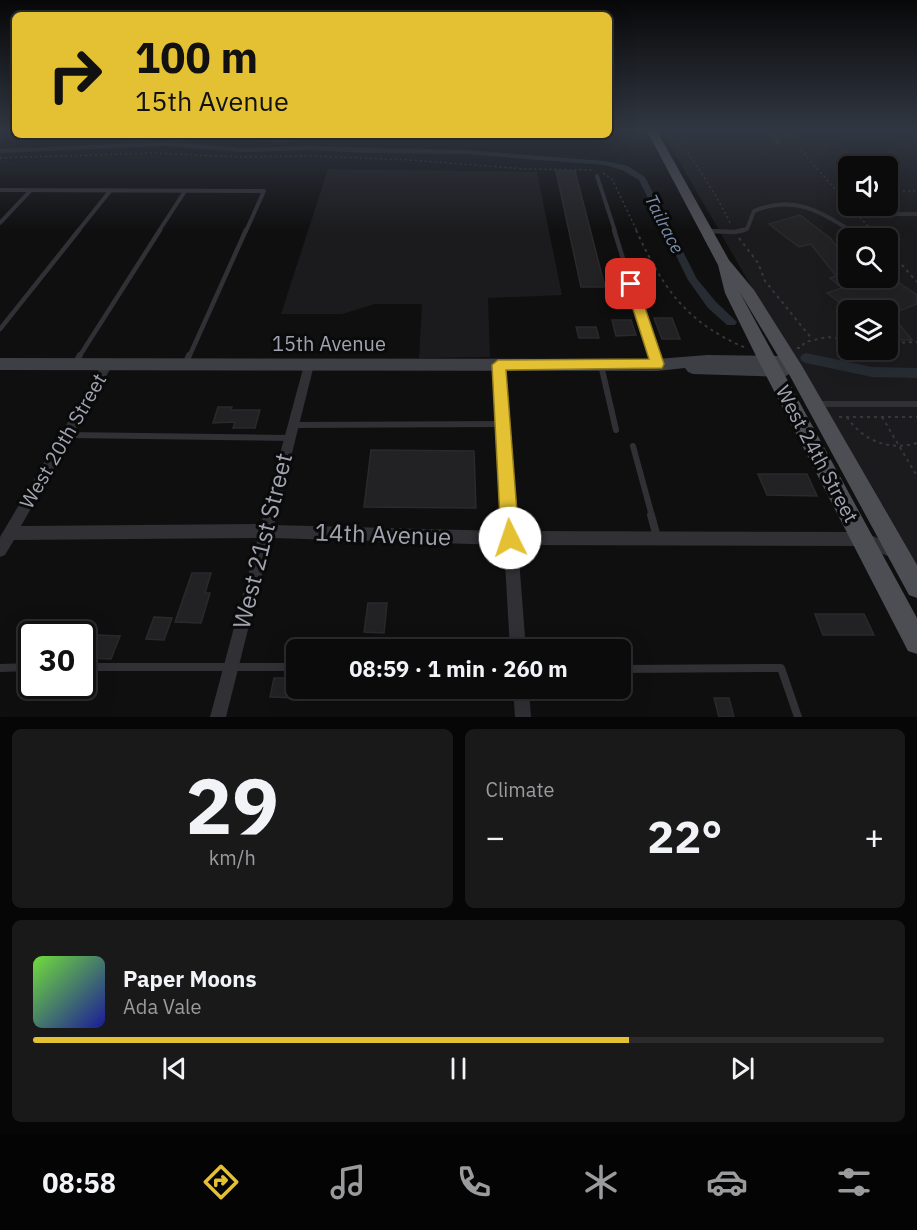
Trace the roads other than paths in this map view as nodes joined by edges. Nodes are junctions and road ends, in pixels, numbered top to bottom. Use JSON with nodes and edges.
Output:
{"nodes":[{"id":1,"x":670,"y":164,"type":"edge"},
{"id":2,"x":597,"y":176,"type":"dead end"},
{"id":3,"x":0,"y":190,"type":"edge"},
{"id":4,"x":31,"y":190,"type":"junction"},
{"id":5,"x":110,"y":190,"type":"junction"},
{"id":6,"x":185,"y":191,"type":"junction"},
{"id":7,"x":898,"y":214,"type":"edge"},
{"id":8,"x":917,"y":214,"type":"edge"},
{"id":9,"x":0,"y":223,"type":"edge"},
{"id":10,"x":846,"y":228,"type":"edge"},
{"id":11,"x":707,"y":231,"type":"junction"},
{"id":12,"x":723,"y":262,"type":"junction"},
{"id":13,"x":0,"y":329,"type":"edge"},
{"id":14,"x":766,"y":360,"type":"junction"},
{"id":15,"x":789,"y":360,"type":"junction"},
{"id":16,"x":0,"y":364,"type":"edge"},
{"id":17,"x":76,"y":364,"type":"junction"},
{"id":18,"x":108,"y":364,"type":"junction"},
{"id":19,"x":657,"y":364,"type":"junction"},
{"id":20,"x":185,"y":365,"type":"junction"},
{"id":21,"x":309,"y":365,"type":"junction"},
{"id":22,"x":498,"y":365,"type":"junction"},
{"id":23,"x":601,"y":365,"type":"junction"},
{"id":24,"x":814,"y":404,"type":"junction"},
{"id":25,"x":917,"y":404,"type":"edge"},
{"id":26,"x":503,"y":424,"type":"junction"},
{"id":27,"x":616,"y":430,"type":"dead end"},
{"id":28,"x":291,"y":431,"type":"junction"},
{"id":29,"x":66,"y":435,"type":"junction"},
{"id":30,"x":633,"y":446,"type":"dead end"},
{"id":31,"x":266,"y":531,"type":"junction"},
{"id":32,"x":10,"y":533,"type":"junction"},
{"id":33,"x":510,"y":538,"type":"junction"},
{"id":34,"x":657,"y":539,"type":"junction"},
{"id":35,"x":863,"y":539,"type":"junction"},
{"id":36,"x":0,"y":550,"type":"edge"},
{"id":37,"x":898,"y":553,"type":"junction"},
{"id":38,"x":917,"y":588,"type":"edge"},
{"id":39,"x":517,"y":639,"type":"edge"},
{"id":40,"x":917,"y":642,"type":"edge"},
{"id":41,"x":231,"y":666,"type":"junction"},
{"id":42,"x":96,"y":667,"type":"edge"},
{"id":43,"x":286,"y":667,"type":"edge"},
{"id":44,"x":0,"y":668,"type":"edge"},
{"id":45,"x":18,"y":668,"type":"edge"},
{"id":46,"x":631,"y":669,"type":"edge"},
{"id":47,"x":522,"y":699,"type":"edge"},
{"id":48,"x":218,"y":717,"type":"edge"},
{"id":49,"x":523,"y":717,"type":"edge"},
{"id":50,"x":798,"y":717,"type":"edge"}],
"edges":[{"from":1,"to":11,"type":"main road","name":"West 24th Street"},
{"from":2,"to":19,"type":"lane"},
{"from":3,"to":4,"type":"lane"},
{"from":4,"to":5,"type":"lane"},
{"from":4,"to":9,"type":"lane"},
{"from":5,"to":6,"type":"lane"},
{"from":5,"to":13,"type":"lane"},
{"from":6,"to":17,"type":"lane"},
{"from":6,"to":20,"type":"lane"},
{"from":7,"to":8,"type":"street"},
{"from":10,"to":11,"type":"lane"},
{"from":11,"to":12,"type":"main road","name":"West 24th Street"},
{"from":12,"to":14,"type":"main road","name":"West 24th Street"},
{"from":12,"to":15,"type":"main road","name":"West 24th Street"},
{"from":14,"to":15,"type":"street","name":"15th Avenue"},
{"from":14,"to":19,"type":"street","name":"15th Avenue"},
{"from":14,"to":35,"type":"main road","name":"West 24th Street"},
{"from":15,"to":24,"type":"main road","name":"West 24th Street"},
{"from":16,"to":17,"type":"street","name":"15th Avenue"},
{"from":17,"to":18,"type":"street","name":"15th Avenue"},
{"from":18,"to":20,"type":"street","name":"15th Avenue"},
{"from":18,"to":29,"type":"street","name":"West 20th Street"},
{"from":19,"to":23,"type":"street","name":"15th Avenue"},
{"from":20,"to":21,"type":"street","name":"15th Avenue"},
{"from":21,"to":22,"type":"street","name":"15th Avenue"},
{"from":21,"to":28,"type":"street","name":"West 21st Street"},
{"from":22,"to":23,"type":"street","name":"15th Avenue"},
{"from":22,"to":26,"type":"street"},
{"from":23,"to":27,"type":"lane"},
{"from":24,"to":25,"type":"lane"},
{"from":24,"to":37,"type":"main road","name":"West 24th Street"},
{"from":26,"to":28,"type":"lane"},
{"from":26,"to":33,"type":"street"},
{"from":28,"to":29,"type":"lane"},
{"from":28,"to":31,"type":"street","name":"West 21st Street"},
{"from":29,"to":32,"type":"street","name":"West 20th Street"},
{"from":30,"to":34,"type":"lane"},
{"from":31,"to":32,"type":"street","name":"14th Avenue"},
{"from":31,"to":33,"type":"street","name":"14th Avenue"},
{"from":31,"to":41,"type":"street","name":"West 21st Street"},
{"from":32,"to":36,"type":"street","name":"West 20th Street"},
{"from":33,"to":34,"type":"street","name":"14th Avenue"},
{"from":33,"to":39,"type":"street"},
{"from":34,"to":35,"type":"street","name":"14th Avenue"},
{"from":35,"to":37,"type":"street","name":"14th Avenue"},
{"from":35,"to":40,"type":"main road","name":"West 24th Street"},
{"from":37,"to":38,"type":"main road","name":"West 24th Street"},
{"from":41,"to":42,"type":"lane"},
{"from":41,"to":43,"type":"lane"},
{"from":41,"to":48,"type":"street","name":"West 21st Street"},
{"from":44,"to":45,"type":"lane"},
{"from":46,"to":50,"type":"lane"},
{"from":47,"to":49,"type":"street"}]}
